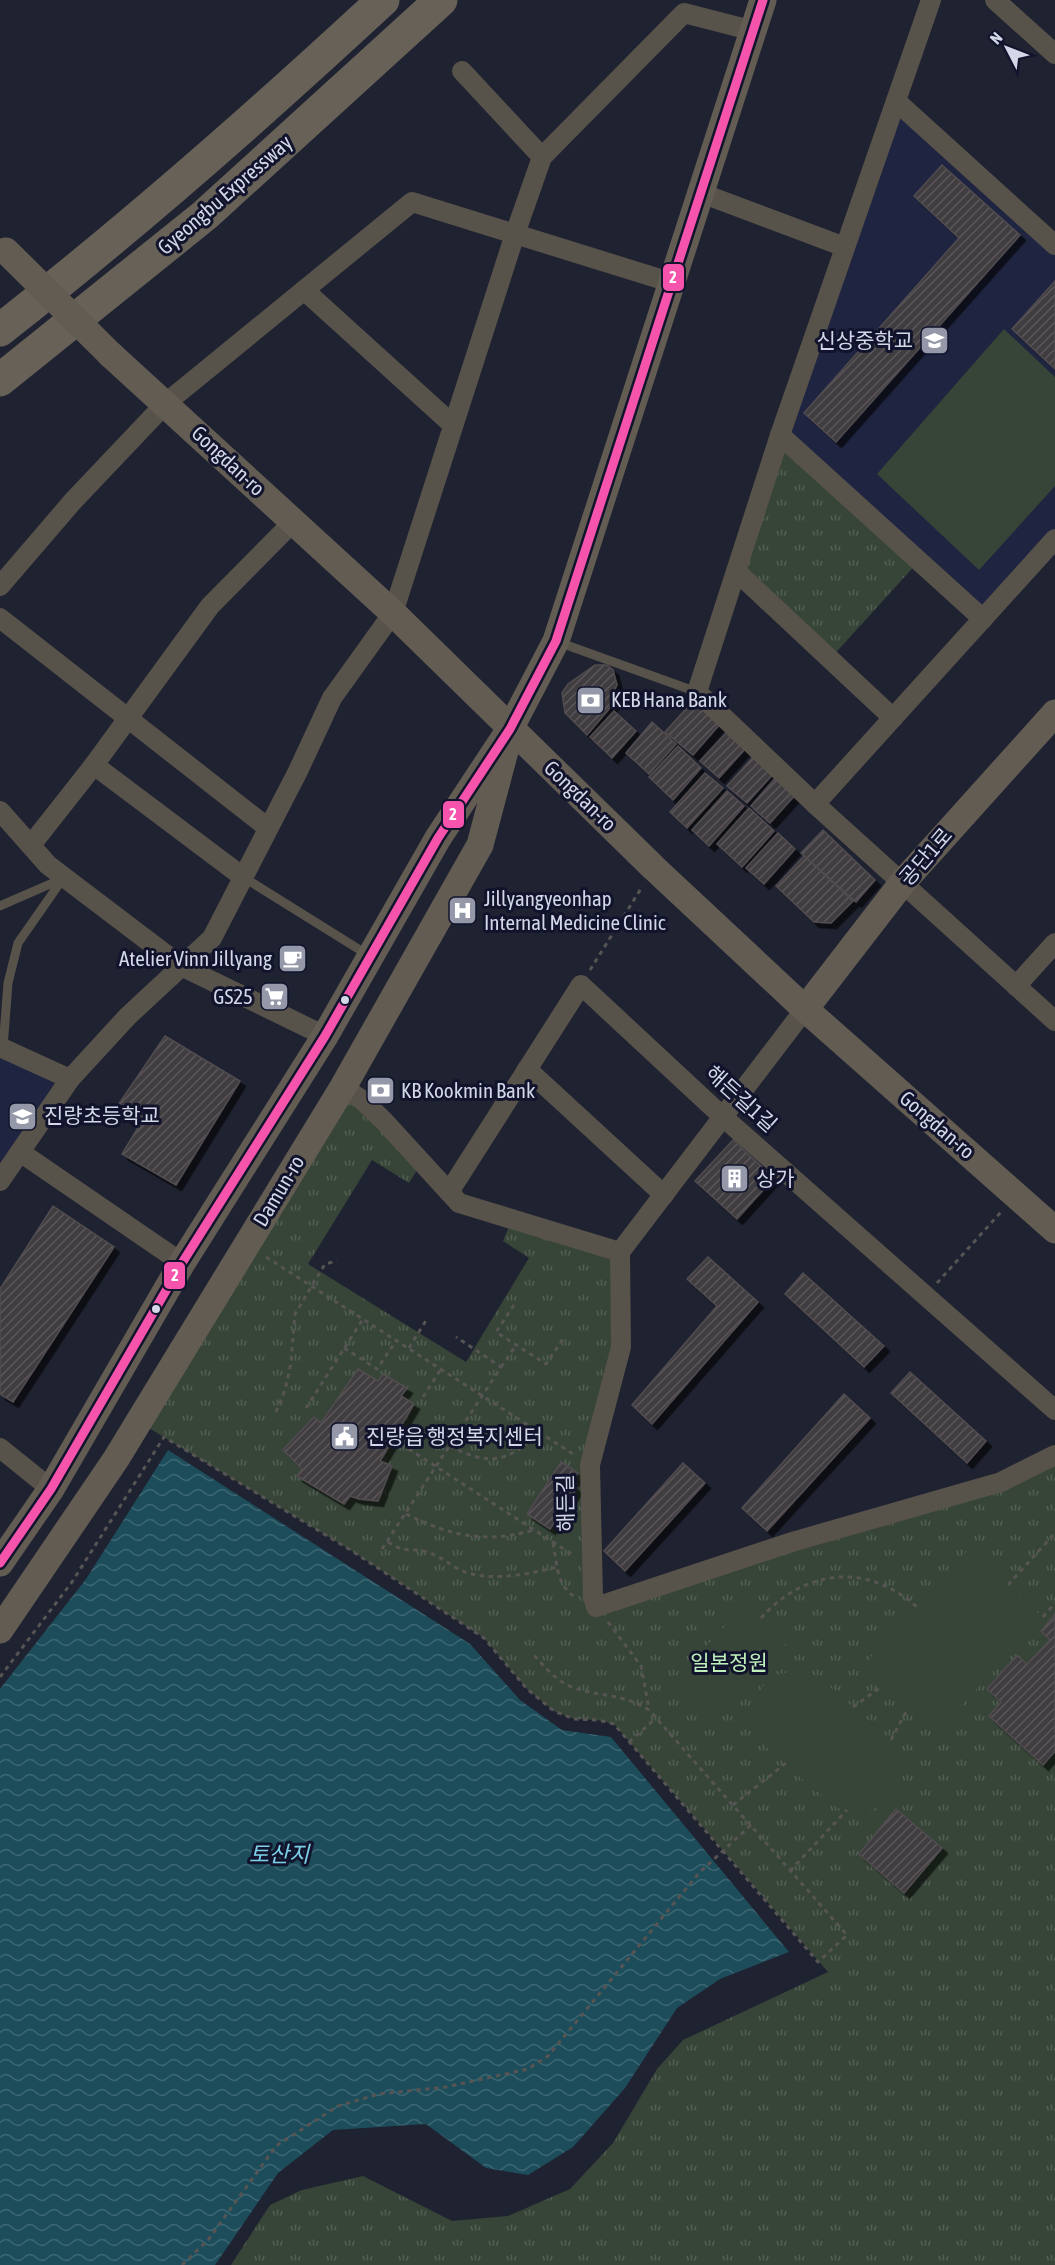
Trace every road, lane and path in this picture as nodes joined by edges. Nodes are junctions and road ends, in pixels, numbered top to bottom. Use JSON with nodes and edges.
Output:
{"nodes":[{"id":1,"x":383,"y":0,"type":"edge"},
{"id":2,"x":441,"y":0,"type":"edge"},
{"id":3,"x":763,"y":0,"type":"edge"},
{"id":4,"x":931,"y":0,"type":"edge"},
{"id":5,"x":995,"y":0,"type":"edge"},
{"id":6,"x":753,"y":31,"type":"junction"},
{"id":7,"x":1055,"y":54,"type":"edge"},
{"id":8,"x":462,"y":70,"type":"dead end"},
{"id":9,"x":897,"y":101,"type":"junction"},
{"id":10,"x":542,"y":157,"type":"junction"},
{"id":11,"x":701,"y":193,"type":"junction"},
{"id":12,"x":515,"y":234,"type":"junction"},
{"id":13,"x":1055,"y":245,"type":"edge"},
{"id":14,"x":845,"y":247,"type":"junction"},
{"id":15,"x":3,"y":248,"type":"edge"},
{"id":16,"x":673,"y":283,"type":"junction"},
{"id":17,"x":304,"y":290,"type":"junction"},
{"id":18,"x":0,"y":330,"type":"edge"},
{"id":19,"x":0,"y":380,"type":"edge"},
{"id":20,"x":166,"y":403,"type":"junction"},
{"id":21,"x":453,"y":425,"type":"junction"},
{"id":22,"x":780,"y":435,"type":"junction"},
{"id":23,"x":294,"y":521,"type":"junction"},
{"id":24,"x":1055,"y":539,"type":"edge"},
{"id":25,"x":736,"y":571,"type":"junction"},
{"id":26,"x":0,"y":586,"type":"edge"},
{"id":27,"x":393,"y":613,"type":"junction"},
{"id":28,"x":0,"y":618,"type":"edge"},
{"id":29,"x":983,"y":619,"type":"junction"},
{"id":30,"x":556,"y":641,"type":"junction"},
{"id":31,"x":697,"y":692,"type":"junction"},
{"id":32,"x":1055,"y":713,"type":"edge"},
{"id":33,"x":893,"y":718,"type":"junction"},
{"id":34,"x":128,"y":719,"type":"junction"},
{"id":35,"x":510,"y":729,"type":"junction"},
{"id":36,"x":94,"y":765,"type":"junction"},
{"id":37,"x":814,"y":804,"type":"junction"},
{"id":38,"x":0,"y":811,"type":"edge"},
{"id":39,"x":267,"y":828,"type":"junction"},
{"id":40,"x":31,"y":845,"type":"junction"},
{"id":41,"x":654,"y":868,"type":"junction"},
{"id":42,"x":243,"y":877,"type":"junction"},
{"id":43,"x":64,"y":878,"type":"junction"},
{"id":44,"x":903,"y":882,"type":"junction"},
{"id":45,"x":0,"y":906,"type":"edge"},
{"id":46,"x":1055,"y":942,"type":"edge"},
{"id":47,"x":371,"y":957,"type":"junction"},
{"id":48,"x":181,"y":966,"type":"junction"},
{"id":49,"x":581,"y":985,"type":"junction"},
{"id":50,"x":1016,"y":986,"type":"junction"},
{"id":51,"x":805,"y":1009,"type":"junction"},
{"id":52,"x":1055,"y":1021,"type":"edge"},
{"id":53,"x":325,"y":1036,"type":"junction"},
{"id":54,"x":2,"y":1048,"type":"edge"},
{"id":55,"x":527,"y":1069,"type":"junction"},
{"id":56,"x":70,"y":1079,"type":"junction"},
{"id":57,"x":343,"y":1087,"type":"junction"},
{"id":58,"x":723,"y":1117,"type":"junction"},
{"id":59,"x":20,"y":1152,"type":"junction"},
{"id":60,"x":0,"y":1182,"type":"edge"},
{"id":61,"x":449,"y":1192,"type":"junction"},
{"id":62,"x":664,"y":1195,"type":"junction"},
{"id":63,"x":1016,"y":1195,"type":"junction"},
{"id":64,"x":1055,"y":1230,"type":"edge"},
{"id":65,"x":247,"y":1244,"type":"junction"},
{"id":66,"x":620,"y":1252,"type":"junction"},
{"id":67,"x":337,"y":1261,"type":"dead end"},
{"id":68,"x":182,"y":1263,"type":"junction"},
{"id":69,"x":311,"y":1286,"type":"junction"},
{"id":70,"x":925,"y":1295,"type":"junction"},
{"id":71,"x":514,"y":1305,"type":"dead end"},
{"id":72,"x":363,"y":1319,"type":"junction"},
{"id":73,"x":427,"y":1319,"type":"dead end"},
{"id":74,"x":565,"y":1336,"type":"dead end"},
{"id":75,"x":456,"y":1337,"type":"dead end"},
{"id":76,"x":396,"y":1341,"type":"junction"},
{"id":77,"x":516,"y":1345,"type":"junction"},
{"id":78,"x":344,"y":1348,"type":"junction"},
{"id":79,"x":408,"y":1348,"type":"junction"},
{"id":80,"x":501,"y":1367,"type":"junction"},
{"id":81,"x":441,"y":1369,"type":"junction"},
{"id":82,"x":483,"y":1396,"type":"junction"},
{"id":83,"x":423,"y":1397,"type":"dead end"},
{"id":84,"x":306,"y":1408,"type":"dead end"},
{"id":85,"x":1055,"y":1410,"type":"edge"},
{"id":86,"x":276,"y":1412,"type":"dead end"},
{"id":87,"x":538,"y":1432,"type":"junction"},
{"id":88,"x":401,"y":1443,"type":"dead end"},
{"id":89,"x":450,"y":1446,"type":"junction"},
{"id":90,"x":0,"y":1448,"type":"edge"},
{"id":91,"x":1055,"y":1455,"type":"edge"},
{"id":92,"x":590,"y":1465,"type":"junction"},
{"id":93,"x":51,"y":1489,"type":"junction"},
{"id":94,"x":406,"y":1513,"type":"junction"},
{"id":95,"x":534,"y":1530,"type":"junction"},
{"id":96,"x":1055,"y":1533,"type":"edge"},
{"id":97,"x":387,"y":1542,"type":"junction"},
{"id":98,"x":553,"y":1543,"type":"junction"},
{"id":99,"x":382,"y":1550,"type":"dead end"},
{"id":100,"x":0,"y":1563,"type":"edge"},
{"id":101,"x":557,"y":1567,"type":"junction"},
{"id":102,"x":592,"y":1567,"type":"junction"},
{"id":103,"x":1008,"y":1585,"type":"dead end"},
{"id":104,"x":1055,"y":1603,"type":"edge"},
{"id":105,"x":596,"y":1607,"type":"junction"},
{"id":106,"x":917,"y":1607,"type":"dead end"},
{"id":107,"x":761,"y":1617,"type":"dead end"},
{"id":108,"x":1043,"y":1617,"type":"dead end"},
{"id":109,"x":0,"y":1630,"type":"edge"},
{"id":110,"x":533,"y":1654,"type":"dead end"},
{"id":111,"x":0,"y":1677,"type":"edge"},
{"id":112,"x":881,"y":1687,"type":"dead end"},
{"id":113,"x":853,"y":1707,"type":"dead end"},
{"id":114,"x":649,"y":1710,"type":"junction"},
{"id":115,"x":907,"y":1710,"type":"dead end"},
{"id":116,"x":656,"y":1718,"type":"junction"},
{"id":117,"x":891,"y":1740,"type":"dead end"},
{"id":118,"x":629,"y":1742,"type":"junction"},
{"id":119,"x":786,"y":1763,"type":"dead end"},
{"id":120,"x":733,"y":1805,"type":"junction"},
{"id":121,"x":847,"y":1810,"type":"dead end"},
{"id":122,"x":751,"y":1825,"type":"junction"},
{"id":123,"x":722,"y":1852,"type":"junction"},
{"id":124,"x":790,"y":1870,"type":"junction"},
{"id":125,"x":182,"y":2265,"type":"edge"}],
"edges":[{"from":1,"to":18,"type":"highway","name":"Gyeongbu Expressway"},
{"from":2,"to":19,"type":"highway","name":"Gyeongbu Expressway"},
{"from":3,"to":6,"type":"main road","name":"Damun-ro"},
{"from":4,"to":9,"type":"street"},
{"from":5,"to":7,"type":"street"},
{"from":6,"to":10,"type":"street"},
{"from":6,"to":11,"type":"main road","name":"Damun-ro"},
{"from":8,"to":10,"type":"street"},
{"from":9,"to":13,"type":"street"},
{"from":9,"to":14,"type":"street"},
{"from":10,"to":12,"type":"street"},
{"from":11,"to":14,"type":"street"},
{"from":11,"to":16,"type":"main road","name":"Damun-ro"},
{"from":12,"to":16,"type":"street"},
{"from":12,"to":17,"type":"street"},
{"from":12,"to":21,"type":"street"},
{"from":14,"to":22,"type":"street"},
{"from":15,"to":20,"type":"main road","name":"Gongdan-ro","bridge":true},
{"from":16,"to":30,"type":"main road","name":"Damun-ro"},
{"from":17,"to":20,"type":"street"},
{"from":17,"to":21,"type":"street"},
{"from":20,"to":23,"type":"main road","name":"Gongdan-ro"},
{"from":20,"to":26,"type":"street"},
{"from":21,"to":27,"type":"street"},
{"from":22,"to":25,"type":"street"},
{"from":22,"to":29,"type":"street"},
{"from":23,"to":27,"type":"main road","name":"Gongdan-ro"},
{"from":23,"to":34,"type":"street"},
{"from":24,"to":29,"type":"street"},
{"from":25,"to":31,"type":"street"},
{"from":25,"to":33,"type":"street"},
{"from":27,"to":35,"type":"main road","name":"Gongdan-ro"},
{"from":27,"to":39,"type":"street"},
{"from":28,"to":34,"type":"street"},
{"from":29,"to":33,"type":"street"},
{"from":30,"to":31,"type":"lane"},
{"from":30,"to":35,"type":"main road","name":"Damun-ro"},
{"from":31,"to":37,"type":"street"},
{"from":32,"to":44,"type":"main road","name":"공단1로"},
{"from":33,"to":37,"type":"street"},
{"from":34,"to":36,"type":"street"},
{"from":34,"to":39,"type":"street"},
{"from":35,"to":41,"type":"main road","name":"Gongdan-ro"},
{"from":35,"to":47,"type":"main road","name":"Damun-ro"},
{"from":35,"to":57,"type":"main road","name":"Damun-ro"},
{"from":36,"to":40,"type":"street"},
{"from":36,"to":42,"type":"street"},
{"from":37,"to":44,"type":"street"},
{"from":38,"to":40,"type":"street"},
{"from":39,"to":42,"type":"street"},
{"from":40,"to":43,"type":"street"},
{"from":41,"to":49,"type":"path"},
{"from":41,"to":51,"type":"main road","name":"Gongdan-ro"},
{"from":42,"to":47,"type":"lane"},
{"from":42,"to":48,"type":"street"},
{"from":43,"to":45,"type":"lane"},
{"from":43,"to":48,"type":"street"},
{"from":43,"to":54,"type":"lane"},
{"from":44,"to":50,"type":"street"},
{"from":44,"to":51,"type":"main road","name":"공단1로"},
{"from":46,"to":50,"type":"street"},
{"from":47,"to":53,"type":"main road","name":"Damun-ro"},
{"from":48,"to":53,"type":"street"},
{"from":48,"to":56,"type":"street"},
{"from":49,"to":55,"type":"street"},
{"from":49,"to":58,"type":"street","name":"해든길1길"},
{"from":50,"to":52,"type":"street"},
{"from":51,"to":58,"type":"street"},
{"from":51,"to":63,"type":"main road","name":"Gongdan-ro"},
{"from":53,"to":68,"type":"main road","name":"Damun-ro"},
{"from":54,"to":56,"type":"street"},
{"from":55,"to":61,"type":"street"},
{"from":55,"to":62,"type":"street"},
{"from":56,"to":59,"type":"street"},
{"from":57,"to":61,"type":"street"},
{"from":57,"to":65,"type":"main road","name":"Damun-ro"},
{"from":58,"to":62,"type":"street"},
{"from":58,"to":70,"type":"street","name":"해든길1길"},
{"from":59,"to":60,"type":"street"},
{"from":59,"to":68,"type":"street"},
{"from":61,"to":66,"type":"street"},
{"from":62,"to":66,"type":"street"},
{"from":63,"to":64,"type":"main road","name":"Gongdan-ro"},
{"from":63,"to":70,"type":"path"},
{"from":65,"to":69,"type":"path"},
{"from":65,"to":109,"type":"main road","name":"Damun-ro"},
{"from":66,"to":92,"type":"street","name":"해든길"},
{"from":67,"to":69,"type":"path"},
{"from":68,"to":93,"type":"main road","name":"Damun-ro"},
{"from":69,"to":72,"type":"path"},
{"from":69,"to":86,"type":"path"},
{"from":70,"to":85,"type":"street","name":"해든길1길"},
{"from":71,"to":77,"type":"path"},
{"from":72,"to":76,"type":"path"},
{"from":72,"to":78,"type":"path"},
{"from":73,"to":79,"type":"path"},
{"from":74,"to":77,"type":"path"},
{"from":75,"to":80,"type":"path"},
{"from":76,"to":78,"type":"path"},
{"from":76,"to":79,"type":"path"},
{"from":77,"to":80,"type":"path"},
{"from":78,"to":84,"type":"path"},
{"from":79,"to":81,"type":"path"},
{"from":80,"to":82,"type":"path"},
{"from":81,"to":82,"type":"path"},
{"from":81,"to":83,"type":"path"},
{"from":82,"to":87,"type":"path"},
{"from":82,"to":89,"type":"path"},
{"from":87,"to":89,"type":"path"},
{"from":87,"to":92,"type":"path"},
{"from":88,"to":95,"type":"path"},
{"from":89,"to":94,"type":"path"},
{"from":90,"to":93,"type":"street"},
{"from":91,"to":105,"type":"street"},
{"from":92,"to":102,"type":"street","name":"해든길"},
{"from":93,"to":100,"type":"main road","name":"Damun-ro"},
{"from":94,"to":95,"type":"path"},
{"from":94,"to":97,"type":"path"},
{"from":95,"to":98,"type":"path"},
{"from":96,"to":103,"type":"path"},
{"from":97,"to":99,"type":"path"},
{"from":97,"to":101,"type":"path"},
{"from":98,"to":101,"type":"path"},
{"from":98,"to":102,"type":"path"},
{"from":101,"to":105,"type":"path"},
{"from":102,"to":105,"type":"street","name":"해든길"},
{"from":104,"to":108,"type":"path"},
{"from":105,"to":114,"type":"path"},
{"from":106,"to":107,"type":"path"},
{"from":110,"to":114,"type":"path"},
{"from":111,"to":118,"type":"path"},
{"from":112,"to":113,"type":"path"},
{"from":114,"to":116,"type":"path"},
{"from":115,"to":117,"type":"path"},
{"from":116,"to":118,"type":"path"},
{"from":116,"to":120,"type":"path"},
{"from":118,"to":123,"type":"path"},
{"from":119,"to":120,"type":"path"},
{"from":120,"to":122,"type":"path"},
{"from":121,"to":124,"type":"path"},
{"from":122,"to":123,"type":"path"},
{"from":122,"to":124,"type":"path"},
{"from":123,"to":124,"type":"path"},
{"from":123,"to":125,"type":"path"}]}
